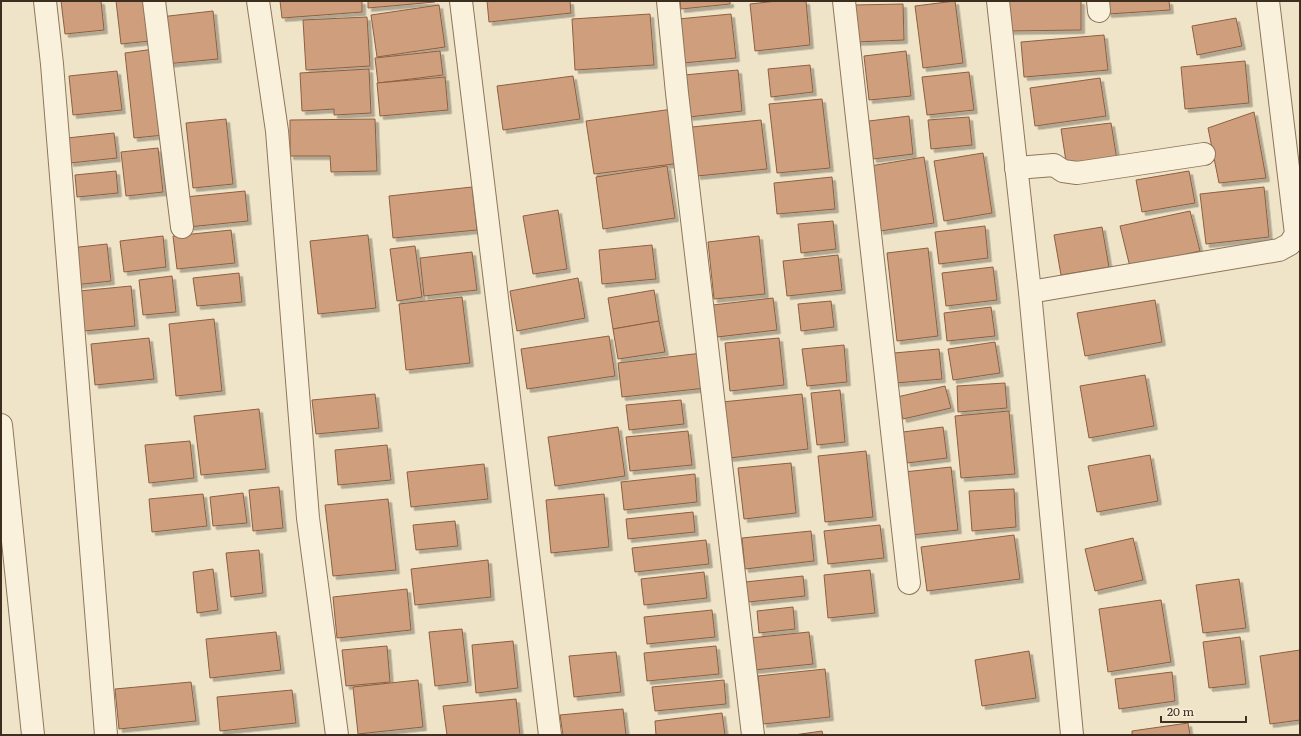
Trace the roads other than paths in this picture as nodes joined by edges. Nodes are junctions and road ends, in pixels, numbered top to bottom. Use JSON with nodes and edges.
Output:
{"nodes":[{"id":1,"x":45,"y":1,"type":"edge"},
{"id":2,"x":154,"y":1,"type":"edge"},
{"id":3,"x":258,"y":1,"type":"edge"},
{"id":4,"x":460,"y":1,"type":"edge"},
{"id":5,"x":668,"y":1,"type":"edge"},
{"id":6,"x":844,"y":1,"type":"edge"},
{"id":7,"x":998,"y":1,"type":"edge"},
{"id":8,"x":1268,"y":1,"type":"edge"},
{"id":9,"x":1204,"y":154,"type":"dead end"},
{"id":10,"x":1016,"y":168,"type":"junction"},
{"id":11,"x":182,"y":227,"type":"dead end"},
{"id":12,"x":1030,"y":292,"type":"junction"},
{"id":13,"x":1,"y":425,"type":"edge"},
{"id":14,"x":909,"y":583,"type":"dead end"},
{"id":15,"x":33,"y":735,"type":"edge"},
{"id":16,"x":106,"y":735,"type":"edge"},
{"id":17,"x":337,"y":735,"type":"edge"},
{"id":18,"x":550,"y":735,"type":"edge"},
{"id":19,"x":753,"y":735,"type":"edge"},
{"id":20,"x":1072,"y":735,"type":"edge"}],
"edges":[{"from":1,"to":16,"type":"street"},
{"from":2,"to":11,"type":"street"},
{"from":3,"to":17,"type":"street"},
{"from":4,"to":18,"type":"street"},
{"from":5,"to":19,"type":"street"},
{"from":6,"to":14,"type":"street"},
{"from":7,"to":10,"type":"street"},
{"from":8,"to":12,"type":"street"},
{"from":9,"to":10,"type":"street"},
{"from":10,"to":12,"type":"street"},
{"from":12,"to":20,"type":"street"},
{"from":13,"to":15,"type":"street"}]}
